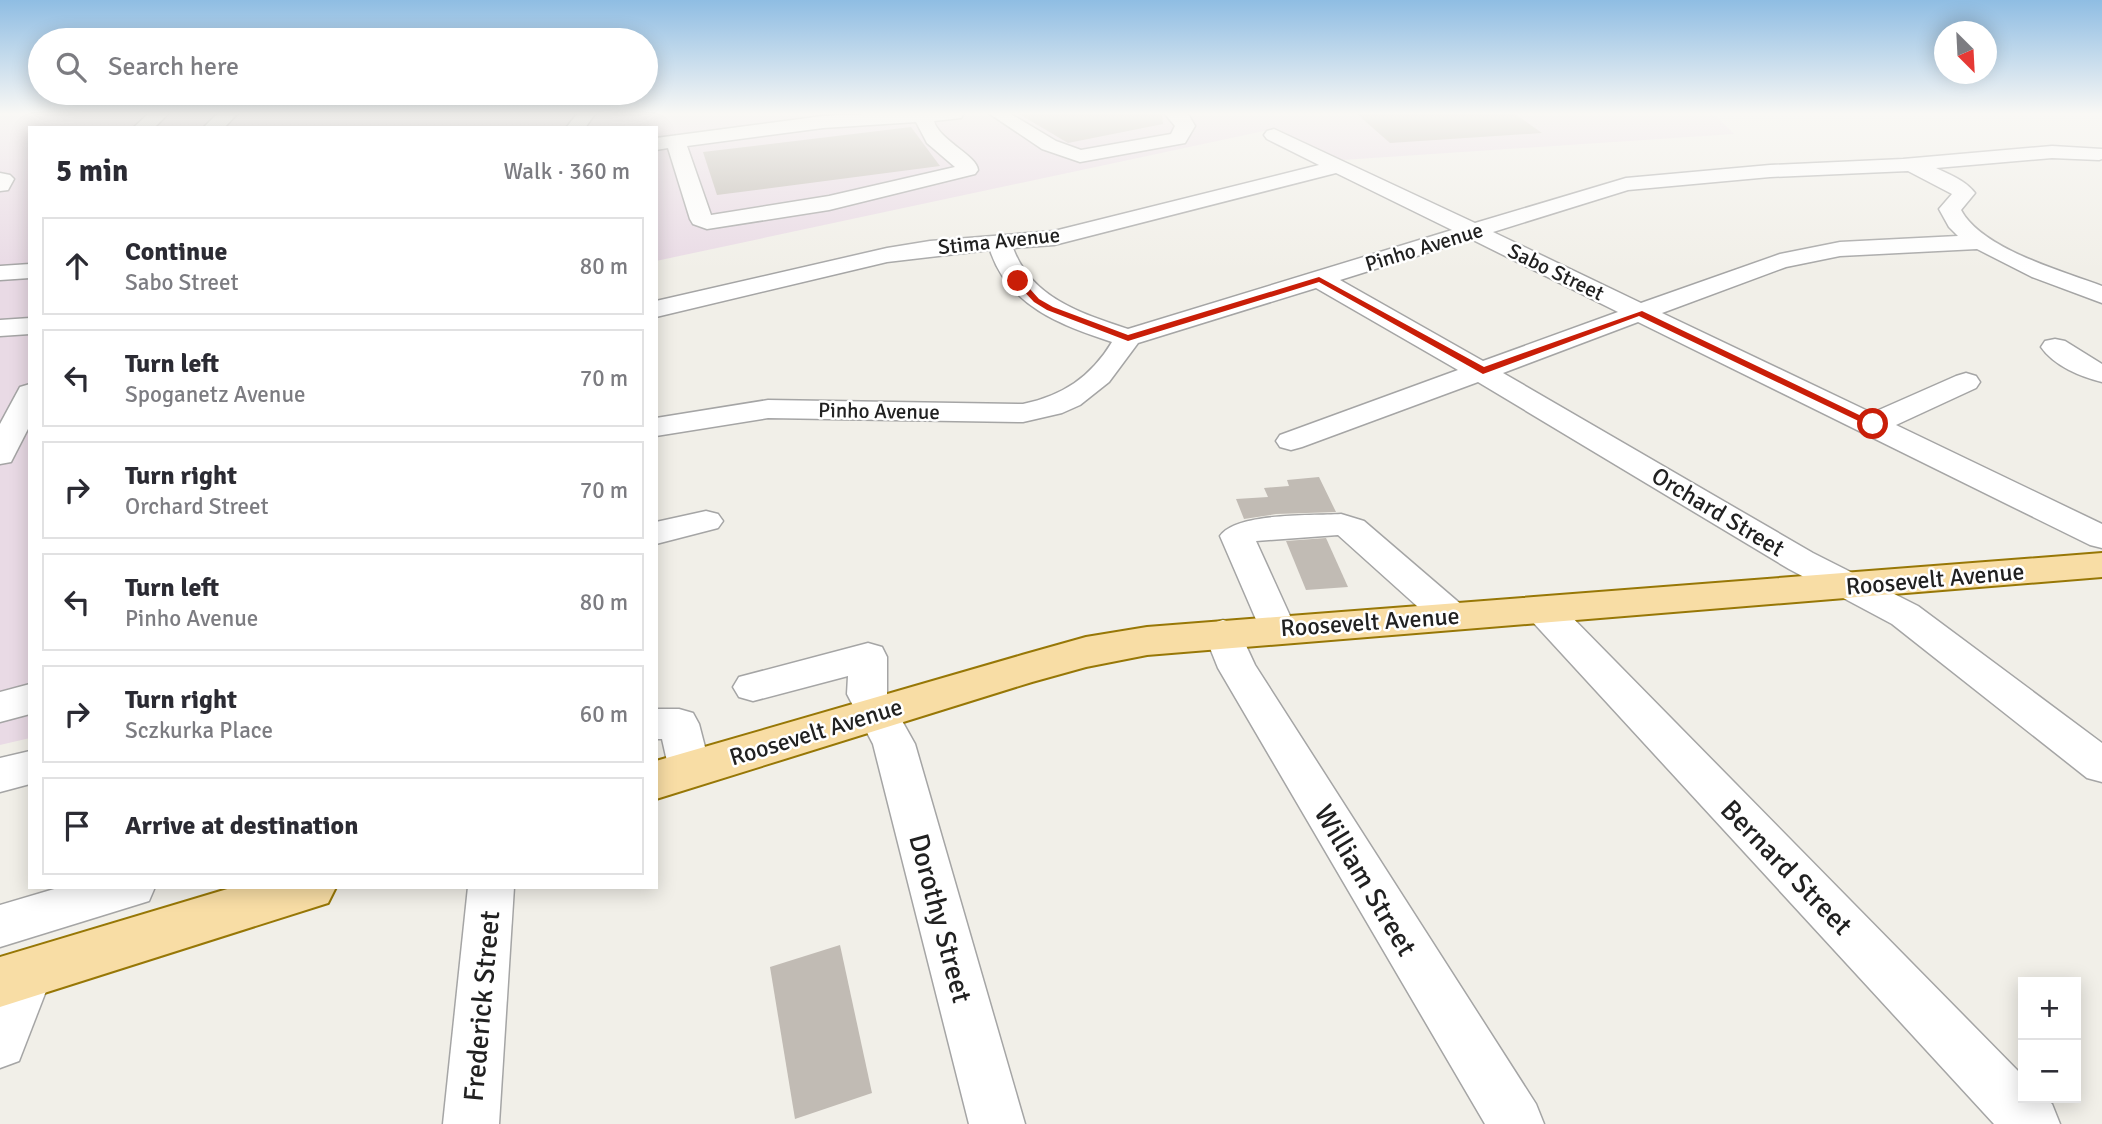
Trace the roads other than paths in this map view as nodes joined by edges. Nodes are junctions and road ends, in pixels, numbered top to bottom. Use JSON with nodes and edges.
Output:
{"nodes":[{"id":1,"x":677,"y":166,"type":"edge"},
{"id":2,"x":968,"y":166,"type":"edge"},
{"id":3,"x":1338,"y":166,"type":"edge"},
{"id":4,"x":1341,"y":166,"type":"edge"},
{"id":5,"x":1879,"y":166,"type":"edge"},
{"id":6,"x":1914,"y":166,"type":"edge"},
{"id":7,"x":1474,"y":231,"type":"junction"},
{"id":8,"x":1981,"y":242,"type":"junction"},
{"id":9,"x":999,"y":243,"type":"junction"},
{"id":10,"x":28,"y":271,"type":"edge"},
{"id":11,"x":0,"y":273,"type":"edge"},
{"id":12,"x":1319,"y":279,"type":"junction"},
{"id":13,"x":2102,"y":295,"type":"edge"},
{"id":14,"x":658,"y":309,"type":"edge"},
{"id":15,"x":1639,"y":313,"type":"junction"},
{"id":16,"x":28,"y":326,"type":"edge"},
{"id":17,"x":0,"y":328,"type":"edge"},
{"id":18,"x":1128,"y":338,"type":"junction"},
{"id":19,"x":2055,"y":347,"type":"dead end"},
{"id":20,"x":1483,"y":371,"type":"junction"},
{"id":21,"x":2102,"y":374,"type":"edge"},
{"id":22,"x":1966,"y":383,"type":"dead end"},
{"id":23,"x":28,"y":397,"type":"edge"},
{"id":24,"x":1873,"y":424,"type":"junction"},
{"id":25,"x":658,"y":427,"type":"edge"},
{"id":26,"x":1291,"y":441,"type":"dead end"},
{"id":27,"x":0,"y":455,"type":"edge"},
{"id":28,"x":706,"y":521,"type":"dead end"},
{"id":29,"x":658,"y":533,"type":"edge"},
{"id":30,"x":2102,"y":537,"type":"edge"},
{"id":31,"x":2102,"y":565,"type":"edge"},
{"id":32,"x":1848,"y":586,"type":"junction"},
{"id":33,"x":1542,"y":610,"type":"junction"},
{"id":34,"x":1450,"y":615,"type":"junction"},
{"id":35,"x":1277,"y":629,"type":"junction"},
{"id":36,"x":1223,"y":633,"type":"junction"},
{"id":37,"x":753,"y":687,"type":"dead end"},
{"id":38,"x":28,"y":700,"type":"edge"},
{"id":39,"x":0,"y":707,"type":"edge"},
{"id":40,"x":879,"y":714,"type":"junction"},
{"id":41,"x":658,"y":724,"type":"edge"},
{"id":42,"x":2102,"y":766,"type":"edge"},
{"id":43,"x":28,"y":768,"type":"edge"},
{"id":44,"x":0,"y":775,"type":"edge"},
{"id":45,"x":673,"y":775,"type":"edge"},
{"id":46,"x":126,"y":889,"type":"edge"},
{"id":47,"x":297,"y":889,"type":"edge"},
{"id":48,"x":491,"y":889,"type":"edge"},
{"id":49,"x":237,"y":898,"type":"edge"},
{"id":50,"x":87,"y":901,"type":"junction"},
{"id":51,"x":0,"y":926,"type":"edge"},
{"id":52,"x":35,"y":971,"type":"edge"},
{"id":53,"x":0,"y":1044,"type":"edge"},
{"id":54,"x":471,"y":1124,"type":"edge"},
{"id":55,"x":997,"y":1124,"type":"edge"},
{"id":56,"x":1516,"y":1124,"type":"edge"},
{"id":57,"x":2032,"y":1124,"type":"edge"}],
"edges":[{"from":1,"to":2,"type":"street"},
{"from":3,"to":9,"type":"street","name":"Stima Avenue"},
{"from":4,"to":7,"type":"street","name":"Sabo Street"},
{"from":5,"to":7,"type":"street","name":"Pinho Avenue"},
{"from":6,"to":8,"type":"street"},
{"from":7,"to":12,"type":"street","name":"Pinho Avenue"},
{"from":7,"to":15,"type":"street","name":"Sabo Street"},
{"from":8,"to":13,"type":"street"},
{"from":8,"to":15,"type":"street"},
{"from":9,"to":14,"type":"street","name":"Stima Avenue"},
{"from":9,"to":18,"type":"street"},
{"from":10,"to":11,"type":"street"},
{"from":12,"to":18,"type":"street","name":"Pinho Avenue"},
{"from":12,"to":20,"type":"street","name":"Orchard Street"},
{"from":15,"to":20,"type":"street"},
{"from":15,"to":24,"type":"street","name":"Sabo Street"},
{"from":16,"to":17,"type":"street"},
{"from":18,"to":25,"type":"street","name":"Pinho Avenue"},
{"from":19,"to":21,"type":"street"},
{"from":20,"to":26,"type":"street"},
{"from":20,"to":32,"type":"street","name":"Orchard Street"},
{"from":22,"to":24,"type":"street"},
{"from":23,"to":27,"type":"street"},
{"from":24,"to":30,"type":"street","name":"Sabo Street"},
{"from":28,"to":29,"type":"street"},
{"from":31,"to":32,"type":"main road","name":"Roosevelt Avenue"},
{"from":32,"to":33,"type":"main road","name":"Roosevelt Avenue"},
{"from":32,"to":42,"type":"street","name":"Orchard Street"},
{"from":33,"to":34,"type":"main road","name":"Roosevelt Avenue"},
{"from":33,"to":57,"type":"street","name":"Bernard Street"},
{"from":34,"to":35,"type":"main road","name":"Roosevelt Avenue"},
{"from":34,"to":35,"type":"street"},
{"from":35,"to":36,"type":"main road","name":"Roosevelt Avenue"},
{"from":36,"to":40,"type":"main road","name":"Roosevelt Avenue"},
{"from":36,"to":56,"type":"street","name":"William Street"},
{"from":37,"to":40,"type":"street","name":"Dorothy Street"},
{"from":38,"to":39,"type":"street"},
{"from":40,"to":45,"type":"main road","name":"Roosevelt Avenue"},
{"from":40,"to":55,"type":"street","name":"Dorothy Street"},
{"from":41,"to":45,"type":"street"},
{"from":43,"to":44,"type":"street"},
{"from":46,"to":50,"type":"street"},
{"from":47,"to":49,"type":"main road"},
{"from":48,"to":54,"type":"street","name":"Frederick Street"},
{"from":49,"to":52,"type":"main road"},
{"from":50,"to":51,"type":"street"},
{"from":50,"to":52,"type":"street"},
{"from":52,"to":53,"type":"street"}]}
